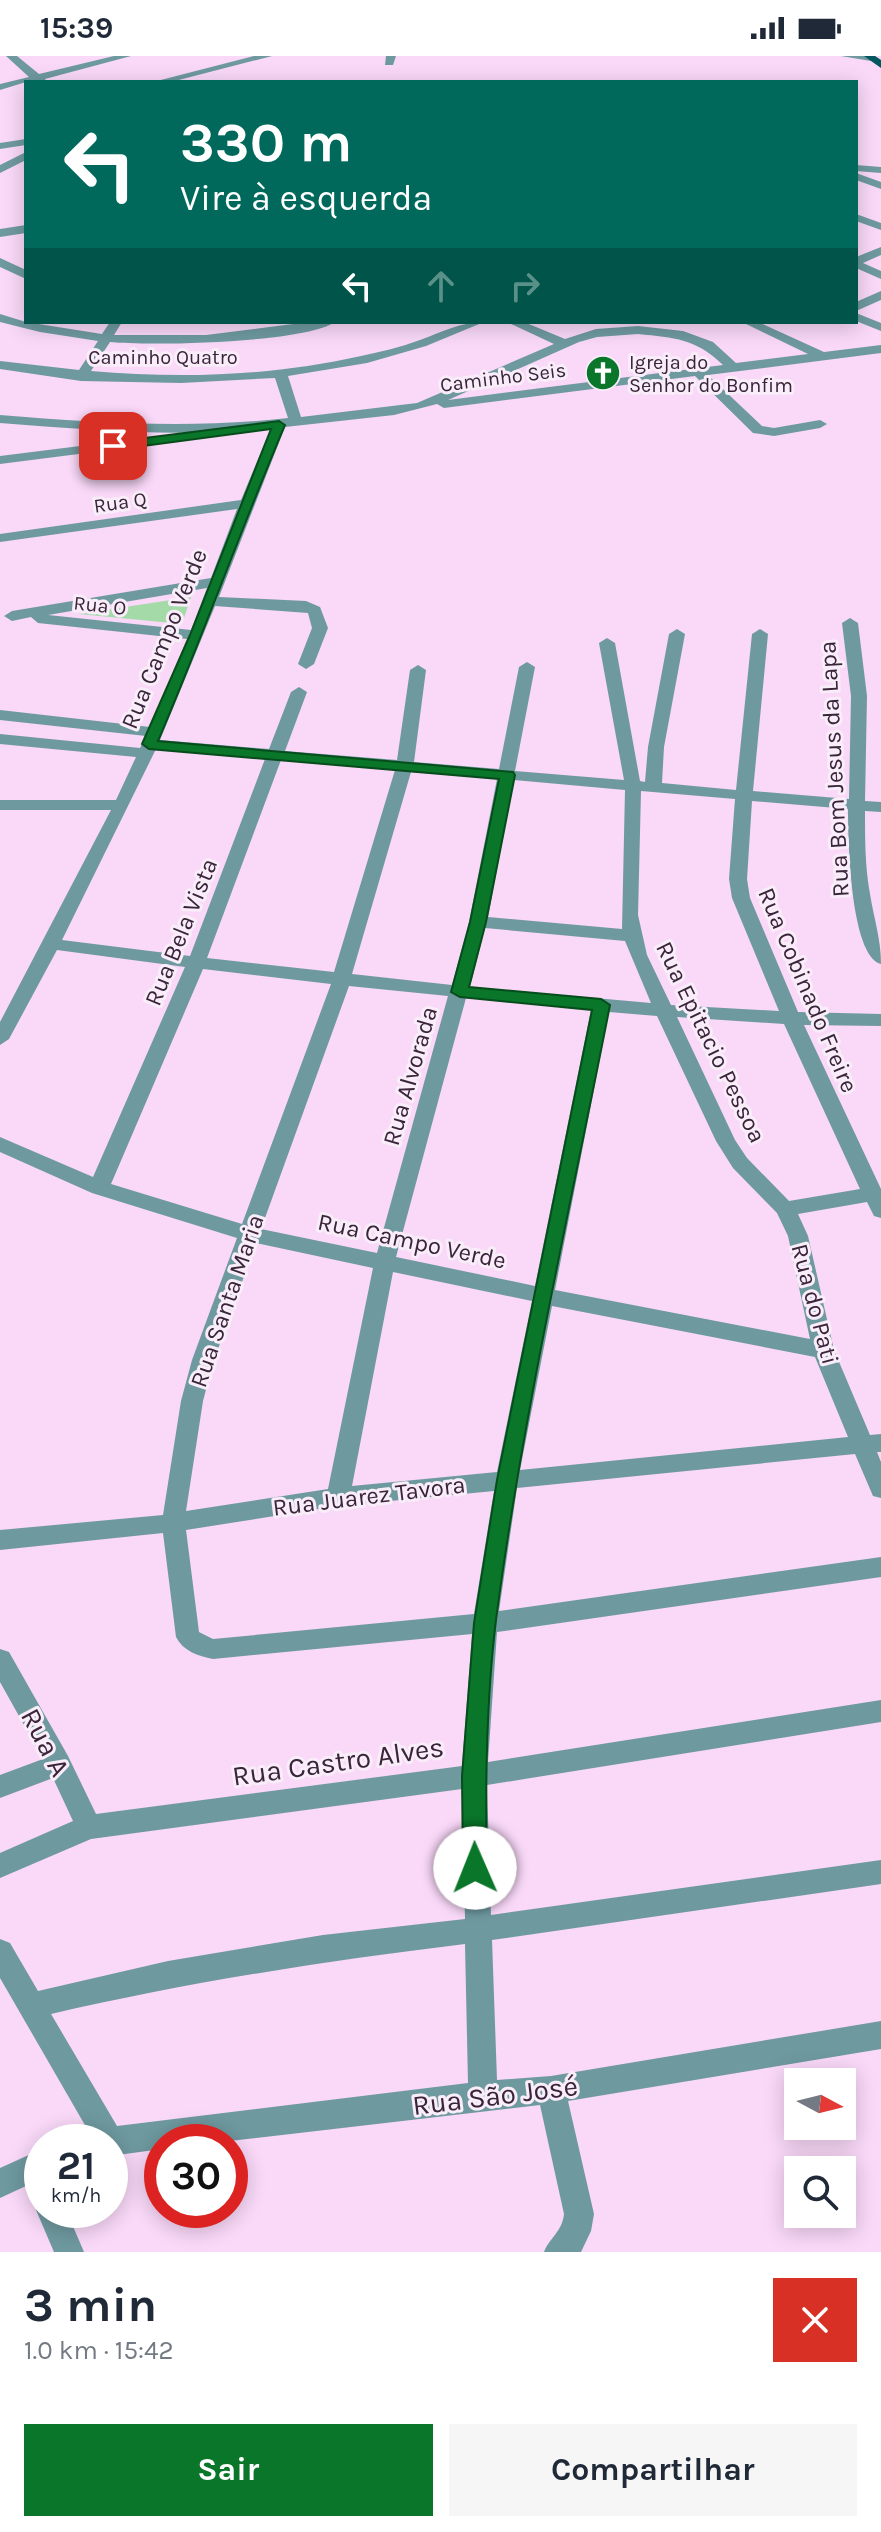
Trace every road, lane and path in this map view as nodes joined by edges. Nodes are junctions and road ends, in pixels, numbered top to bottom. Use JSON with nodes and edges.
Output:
{"nodes":[{"id":1,"x":11,"y":56,"type":"edge"},
{"id":2,"x":126,"y":56,"type":"edge"},
{"id":3,"x":211,"y":56,"type":"edge"},
{"id":4,"x":267,"y":56,"type":"edge"},
{"id":5,"x":846,"y":56,"type":"edge"},
{"id":6,"x":874,"y":59,"type":"edge"},
{"id":7,"x":226,"y":66,"type":"junction"},
{"id":8,"x":213,"y":68,"type":"junction"},
{"id":9,"x":40,"y":80,"type":"edge"},
{"id":10,"x":166,"y":80,"type":"edge"},
{"id":11,"x":210,"y":80,"type":"edge"},
{"id":12,"x":24,"y":83,"type":"edge"},
{"id":13,"x":0,"y":87,"type":"edge"},
{"id":14,"x":24,"y":142,"type":"edge"},
{"id":15,"x":0,"y":146,"type":"edge"},
{"id":16,"x":24,"y":156,"type":"edge"},
{"id":17,"x":3,"y":168,"type":"edge"},
{"id":18,"x":858,"y":168,"type":"edge"},
{"id":19,"x":24,"y":170,"type":"edge"},
{"id":20,"x":881,"y":170,"type":"edge"},
{"id":21,"x":858,"y":177,"type":"edge"},
{"id":22,"x":877,"y":185,"type":"edge"},
{"id":23,"x":858,"y":218,"type":"edge"},
{"id":24,"x":881,"y":227,"type":"edge"},
{"id":25,"x":24,"y":229,"type":"edge"},
{"id":26,"x":0,"y":233,"type":"edge"},
{"id":27,"x":881,"y":251,"type":"edge"},
{"id":28,"x":0,"y":262,"type":"edge"},
{"id":29,"x":858,"y":262,"type":"edge"},
{"id":30,"x":858,"y":264,"type":"edge"},
{"id":31,"x":24,"y":274,"type":"edge"},
{"id":32,"x":881,"y":275,"type":"edge"},
{"id":33,"x":881,"y":295,"type":"edge"},
{"id":34,"x":858,"y":306,"type":"edge"},
{"id":35,"x":0,"y":318,"type":"edge"},
{"id":36,"x":858,"y":318,"type":"edge"},
{"id":37,"x":24,"y":323,"type":"edge"},
{"id":38,"x":30,"y":324,"type":"edge"},
{"id":39,"x":115,"y":324,"type":"edge"},
{"id":40,"x":316,"y":324,"type":"edge"},
{"id":41,"x":472,"y":324,"type":"edge"},
{"id":42,"x":518,"y":324,"type":"edge"},
{"id":43,"x":760,"y":324,"type":"edge"},
{"id":44,"x":881,"y":327,"type":"edge"},
{"id":45,"x":106,"y":339,"type":"junction"},
{"id":46,"x":566,"y":344,"type":"junction"},
{"id":47,"x":881,"y":349,"type":"edge"},
{"id":48,"x":824,"y":357,"type":"junction"},
{"id":49,"x":0,"y":365,"type":"edge"},
{"id":50,"x":733,"y":368,"type":"junction"},
{"id":51,"x":280,"y":373,"type":"junction"},
{"id":52,"x":699,"y":373,"type":"junction"},
{"id":53,"x":81,"y":377,"type":"junction"},
{"id":54,"x":420,"y":407,"type":"junction"},
{"id":55,"x":0,"y":419,"type":"edge"},
{"id":56,"x":287,"y":423,"type":"junction"},
{"id":57,"x":820,"y":424,"type":"dead end"},
{"id":58,"x":227,"y":429,"type":"junction"},
{"id":59,"x":0,"y":460,"type":"edge"},
{"id":60,"x":245,"y":504,"type":"junction"},
{"id":61,"x":0,"y":538,"type":"edge"},
{"id":62,"x":216,"y":582,"type":"junction"},
{"id":63,"x":209,"y":601,"type":"junction"},
{"id":64,"x":6,"y":615,"type":"edge"},
{"id":65,"x":850,"y":623,"type":"dead end"},
{"id":66,"x":677,"y":634,"type":"dead end"},
{"id":67,"x":760,"y":634,"type":"dead end"},
{"id":68,"x":197,"y":635,"type":"junction"},
{"id":69,"x":607,"y":643,"type":"dead end"},
{"id":70,"x":306,"y":664,"type":"dead end"},
{"id":71,"x":527,"y":667,"type":"dead end"},
{"id":72,"x":418,"y":670,"type":"dead end"},
{"id":73,"x":299,"y":692,"type":"dead end"},
{"id":74,"x":0,"y":715,"type":"edge"},
{"id":75,"x":0,"y":739,"type":"edge"},
{"id":76,"x":150,"y":743,"type":"junction"},
{"id":77,"x":275,"y":757,"type":"junction"},
{"id":78,"x":405,"y":765,"type":"junction"},
{"id":79,"x":507,"y":775,"type":"junction"},
{"id":80,"x":633,"y":786,"type":"junction"},
{"id":81,"x":653,"y":787,"type":"junction"},
{"id":82,"x":744,"y":795,"type":"junction"},
{"id":83,"x":0,"y":805,"type":"edge"},
{"id":84,"x":121,"y":805,"type":"junction"},
{"id":85,"x":856,"y":805,"type":"junction"},
{"id":86,"x":881,"y":807,"type":"edge"},
{"id":87,"x":478,"y":922,"type":"junction"},
{"id":88,"x":632,"y":936,"type":"junction"},
{"id":89,"x":51,"y":944,"type":"junction"},
{"id":90,"x":881,"y":958,"type":"edge"},
{"id":91,"x":196,"y":963,"type":"junction"},
{"id":92,"x":341,"y":981,"type":"junction"},
{"id":93,"x":460,"y":992,"type":"junction"},
{"id":94,"x":601,"y":1005,"type":"junction"},
{"id":95,"x":664,"y":1011,"type":"junction"},
{"id":96,"x":792,"y":1020,"type":"junction"},
{"id":97,"x":881,"y":1020,"type":"edge"},
{"id":98,"x":0,"y":1039,"type":"edge"},
{"id":99,"x":0,"y":1144,"type":"edge"},
{"id":100,"x":99,"y":1188,"type":"junction"},
{"id":101,"x":876,"y":1202,"type":"edge"},
{"id":102,"x":785,"y":1209,"type":"junction"},
{"id":103,"x":250,"y":1234,"type":"junction"},
{"id":104,"x":385,"y":1261,"type":"junction"},
{"id":105,"x":543,"y":1296,"type":"junction"},
{"id":106,"x":823,"y":1350,"type":"junction"},
{"id":107,"x":872,"y":1444,"type":"edge"},
{"id":108,"x":507,"y":1480,"type":"junction"},
{"id":109,"x":881,"y":1489,"type":"edge"},
{"id":110,"x":338,"y":1497,"type":"junction"},
{"id":111,"x":173,"y":1523,"type":"junction"},
{"id":112,"x":0,"y":1540,"type":"edge"},
{"id":113,"x":881,"y":1567,"type":"edge"},
{"id":114,"x":485,"y":1623,"type":"junction"},
{"id":115,"x":0,"y":1659,"type":"edge"},
{"id":116,"x":881,"y":1711,"type":"edge"},
{"id":117,"x":59,"y":1764,"type":"junction"},
{"id":118,"x":474,"y":1776,"type":"junction"},
{"id":119,"x":0,"y":1787,"type":"edge"},
{"id":120,"x":89,"y":1827,"type":"junction"},
{"id":121,"x":0,"y":1866,"type":"edge"},
{"id":122,"x":881,"y":1872,"type":"edge"},
{"id":123,"x":476,"y":1930,"type":"junction"},
{"id":124,"x":0,"y":1952,"type":"edge"},
{"id":125,"x":33,"y":2005,"type":"junction"},
{"id":126,"x":881,"y":2035,"type":"edge"},
{"id":127,"x":551,"y":2090,"type":"junction"},
{"id":128,"x":483,"y":2095,"type":"junction"},
{"id":129,"x":99,"y":2124,"type":"edge"},
{"id":130,"x":128,"y":2139,"type":"edge"},
{"id":131,"x":24,"y":2177,"type":"edge"},
{"id":132,"x":0,"y":2183,"type":"edge"},
{"id":133,"x":59,"y":2228,"type":"edge"},
{"id":134,"x":69,"y":2252,"type":"edge"},
{"id":135,"x":559,"y":2252,"type":"edge"}],
"edges":[{"from":1,"to":9,"type":"street"},
{"from":2,"to":9,"type":"street"},
{"from":3,"to":7,"type":"street"},
{"from":4,"to":7,"type":"street"},
{"from":5,"to":6,"type":"street"},
{"from":7,"to":8,"type":"street"},
{"from":8,"to":10,"type":"street"},
{"from":8,"to":11,"type":"street"},
{"from":12,"to":13,"type":"street"},
{"from":14,"to":15,"type":"street"},
{"from":16,"to":17,"type":"street"},
{"from":17,"to":19,"type":"street"},
{"from":18,"to":20,"type":"street"},
{"from":21,"to":22,"type":"street"},
{"from":23,"to":24,"type":"street"},
{"from":25,"to":26,"type":"street"},
{"from":27,"to":29,"type":"street"},
{"from":28,"to":31,"type":"street"},
{"from":30,"to":32,"type":"street"},
{"from":33,"to":34,"type":"street"},
{"from":35,"to":37,"type":"street"},
{"from":36,"to":44,"type":"street"},
{"from":38,"to":45,"type":"street"},
{"from":39,"to":45,"type":"street"},
{"from":40,"to":45,"type":"street"},
{"from":41,"to":51,"type":"street","name":"Caminho Quatro"},
{"from":42,"to":46,"type":"street"},
{"from":43,"to":48,"type":"street"},
{"from":45,"to":53,"type":"street"},
{"from":46,"to":50,"type":"street","name":"Caminho Seis"},
{"from":46,"to":54,"type":"street","name":"Caminho Seis"},
{"from":47,"to":48,"type":"street","name":"Caminho Seis"},
{"from":48,"to":50,"type":"street","name":"Caminho Seis"},
{"from":49,"to":53,"type":"street","name":"Caminho Quatro"},
{"from":50,"to":52,"type":"street","name":"Caminho Seis"},
{"from":51,"to":53,"type":"street","name":"Caminho Quatro"},
{"from":51,"to":56,"type":"street"},
{"from":52,"to":54,"type":"street","name":"Caminho Seis"},
{"from":52,"to":57,"type":"street"},
{"from":54,"to":56,"type":"street","name":"Caminho Seis"},
{"from":55,"to":58,"type":"street"},
{"from":56,"to":58,"type":"street","name":"Caminho Seis"},
{"from":56,"to":60,"type":"street","name":"Rua Campo Verde"},
{"from":58,"to":59,"type":"street"},
{"from":60,"to":61,"type":"street","name":"Rua Q"},
{"from":60,"to":62,"type":"street","name":"Rua Campo Verde"},
{"from":62,"to":63,"type":"street","name":"Rua Campo Verde"},
{"from":62,"to":64,"type":"street"},
{"from":63,"to":68,"type":"street","name":"Rua Campo Verde"},
{"from":63,"to":70,"type":"street"},
{"from":64,"to":68,"type":"street","name":"Rua O"},
{"from":65,"to":85,"type":"street","name":"Rua Bom Jesus da Lapa"},
{"from":66,"to":81,"type":"street"},
{"from":67,"to":82,"type":"street","name":"Rua Cobinado Freire"},
{"from":68,"to":76,"type":"street","name":"Rua Campo Verde"},
{"from":69,"to":80,"type":"street","name":"Rua Epitacio Pessoa"},
{"from":71,"to":79,"type":"street","name":"Rua Alvorada"},
{"from":72,"to":78,"type":"street","name":"Rua Santa Maria"},
{"from":73,"to":77,"type":"street","name":"Rua Bela Vista"},
{"from":74,"to":76,"type":"street"},
{"from":75,"to":76,"type":"street"},
{"from":76,"to":77,"type":"street"},
{"from":76,"to":84,"type":"street","name":"Rua Campo Verde"},
{"from":77,"to":78,"type":"street"},
{"from":77,"to":91,"type":"street","name":"Rua Bela Vista"},
{"from":78,"to":79,"type":"street"},
{"from":78,"to":92,"type":"street","name":"Rua Santa Maria"},
{"from":79,"to":80,"type":"street"},
{"from":79,"to":87,"type":"street","name":"Rua Alvorada"},
{"from":80,"to":81,"type":"street"},
{"from":80,"to":88,"type":"street","name":"Rua Epitacio Pessoa"},
{"from":81,"to":82,"type":"street"},
{"from":82,"to":85,"type":"street"},
{"from":82,"to":96,"type":"street","name":"Rua Cobinado Freire"},
{"from":83,"to":84,"type":"street"},
{"from":84,"to":89,"type":"street","name":"Rua Campo Verde"},
{"from":85,"to":86,"type":"street"},
{"from":85,"to":90,"type":"street","name":"Rua Bom Jesus da Lapa"},
{"from":87,"to":88,"type":"street"},
{"from":87,"to":93,"type":"street","name":"Rua Alvorada"},
{"from":88,"to":95,"type":"street","name":"Rua Epitacio Pessoa"},
{"from":89,"to":91,"type":"street"},
{"from":89,"to":98,"type":"street","name":"Rua Campo Verde"},
{"from":91,"to":92,"type":"street"},
{"from":91,"to":100,"type":"street","name":"Rua Bela Vista"},
{"from":92,"to":93,"type":"street"},
{"from":92,"to":103,"type":"street","name":"Rua Santa Maria"},
{"from":93,"to":94,"type":"street"},
{"from":93,"to":104,"type":"street","name":"Rua Alvorada"},
{"from":94,"to":95,"type":"street"},
{"from":94,"to":105,"type":"street"},
{"from":95,"to":96,"type":"street"},
{"from":95,"to":102,"type":"street","name":"Rua Epitacio Pessoa"},
{"from":96,"to":97,"type":"street"},
{"from":96,"to":101,"type":"street","name":"Rua Cobinado Freire"},
{"from":99,"to":100,"type":"street","name":"Rua Campo Verde"},
{"from":100,"to":103,"type":"street","name":"Rua Campo Verde"},
{"from":101,"to":102,"type":"street"},
{"from":102,"to":106,"type":"street","name":"Rua do Pati"},
{"from":103,"to":104,"type":"street","name":"Rua Campo Verde"},
{"from":103,"to":111,"type":"street","name":"Rua Santa Maria"},
{"from":104,"to":105,"type":"street","name":"Rua Campo Verde"},
{"from":104,"to":110,"type":"street","name":"Rua Alvorada"},
{"from":105,"to":106,"type":"street","name":"Rua Campo Verde"},
{"from":105,"to":108,"type":"street"},
{"from":106,"to":107,"type":"street","name":"Rua do Pati"},
{"from":107,"to":108,"type":"street","name":"Rua Juarez Tavora"},
{"from":107,"to":109,"type":"street","name":"Rua do Pati"},
{"from":108,"to":110,"type":"street","name":"Rua Juarez Tavora"},
{"from":108,"to":114,"type":"street"},
{"from":110,"to":111,"type":"street","name":"Rua Juarez Tavora"},
{"from":111,"to":112,"type":"street","name":"Rua Juarez Tavora"},
{"from":111,"to":114,"type":"street","name":"Rua Santa Maria"},
{"from":113,"to":114,"type":"street","name":"Rua Santa Maria"},
{"from":114,"to":118,"type":"street"},
{"from":115,"to":117,"type":"street","name":"Rua A"},
{"from":116,"to":118,"type":"street","name":"Rua Castro Alves"},
{"from":117,"to":119,"type":"street"},
{"from":117,"to":120,"type":"street","name":"Rua A"},
{"from":118,"to":120,"type":"street","name":"Rua Castro Alves"},
{"from":118,"to":123,"type":"street"},
{"from":120,"to":121,"type":"street","name":"Rua Castro Alves"},
{"from":122,"to":123,"type":"street"},
{"from":123,"to":125,"type":"street"},
{"from":123,"to":128,"type":"street"},
{"from":124,"to":125,"type":"street"},
{"from":125,"to":129,"type":"street"},
{"from":126,"to":127,"type":"street","name":"Rua São José"},
{"from":127,"to":128,"type":"street","name":"Rua São José"},
{"from":127,"to":135,"type":"street"},
{"from":128,"to":130,"type":"street","name":"Rua São José"},
{"from":131,"to":132,"type":"street"},
{"from":133,"to":134,"type":"street"}]}
